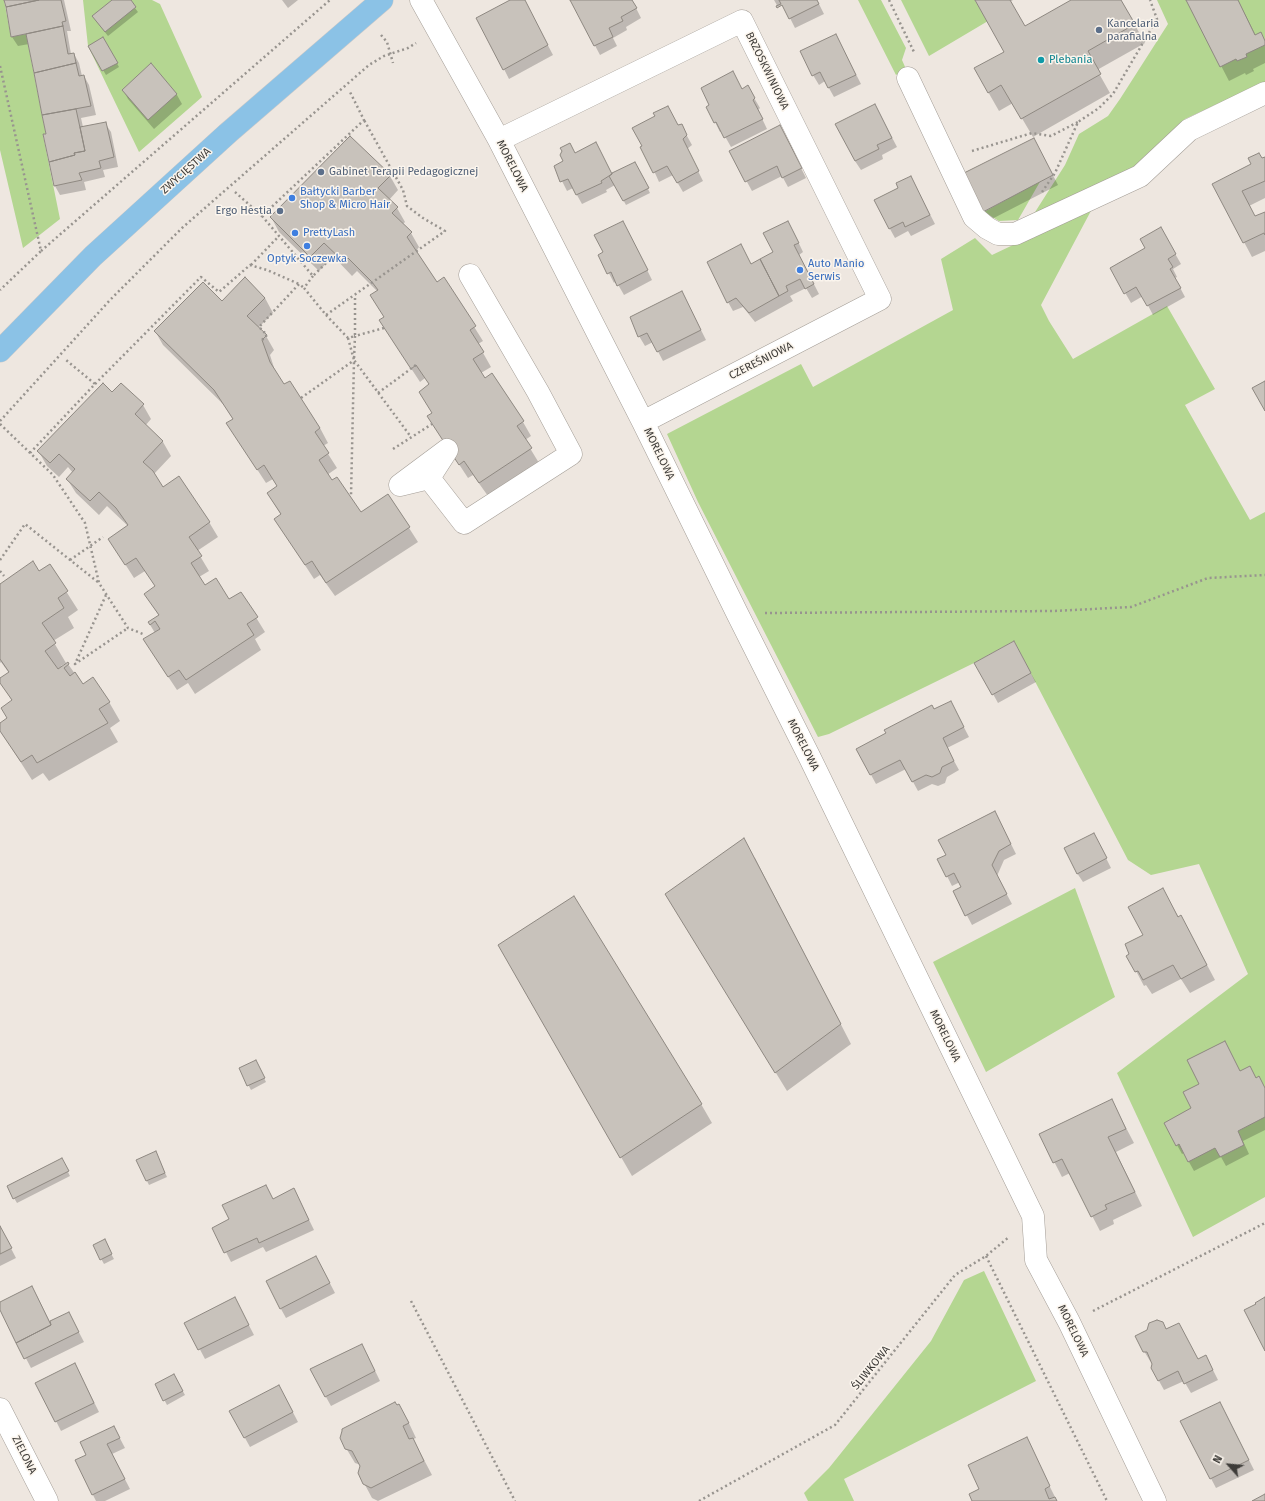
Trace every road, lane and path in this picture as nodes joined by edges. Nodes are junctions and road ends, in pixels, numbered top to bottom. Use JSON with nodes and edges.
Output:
{"nodes":[{"id":1,"x":330,"y":0,"type":"edge"},
{"id":2,"x":382,"y":0,"type":"edge"},
{"id":3,"x":421,"y":0,"type":"edge"},
{"id":4,"x":1150,"y":0,"type":"edge"},
{"id":5,"x":419,"y":41,"type":"dead end"},
{"id":6,"x":0,"y":66,"type":"edge"},
{"id":7,"x":908,"y":78,"type":"dead end"},
{"id":8,"x":350,"y":92,"type":"dead end"},
{"id":9,"x":1265,"y":93,"type":"edge"},
{"id":10,"x":364,"y":120,"type":"junction"},
{"id":11,"x":1078,"y":122,"type":"junction"},
{"id":12,"x":499,"y":140,"type":"junction"},
{"id":13,"x":946,"y":158,"type":"junction"},
{"id":14,"x":1055,"y":173,"type":"dead end"},
{"id":15,"x":235,"y":192,"type":"dead end"},
{"id":16,"x":262,"y":216,"type":"junction"},
{"id":17,"x":279,"y":236,"type":"junction"},
{"id":18,"x":41,"y":251,"type":"junction"},
{"id":19,"x":335,"y":254,"type":"dead end"},
{"id":20,"x":250,"y":265,"type":"junction"},
{"id":21,"x":470,"y":275,"type":"dead end"},
{"id":22,"x":313,"y":276,"type":"junction"},
{"id":23,"x":299,"y":284,"type":"junction"},
{"id":24,"x":304,"y":288,"type":"junction"},
{"id":25,"x":0,"y":290,"type":"edge"},
{"id":26,"x":355,"y":295,"type":"junction"},
{"id":27,"x":880,"y":299,"type":"joint"},
{"id":28,"x":326,"y":315,"type":"junction"},
{"id":29,"x":384,"y":328,"type":"dead end"},
{"id":30,"x":355,"y":336,"type":"junction"},
{"id":31,"x":348,"y":338,"type":"junction"},
{"id":32,"x":262,"y":340,"type":"dead end"},
{"id":33,"x":0,"y":352,"type":"edge"},
{"id":34,"x":66,"y":360,"type":"dead end"},
{"id":35,"x":354,"y":360,"type":"junction"},
{"id":36,"x":416,"y":365,"type":"dead end"},
{"id":37,"x":95,"y":384,"type":"junction"},
{"id":38,"x":378,"y":393,"type":"junction"},
{"id":39,"x":301,"y":398,"type":"dead end"},
{"id":40,"x":643,"y":422,"type":"junction"},
{"id":41,"x":0,"y":423,"type":"edge"},
{"id":42,"x":432,"y":424,"type":"dead end"},
{"id":43,"x":411,"y":437,"type":"junction"},
{"id":44,"x":393,"y":449,"type":"dead end"},
{"id":45,"x":30,"y":453,"type":"junction"},
{"id":46,"x":429,"y":478,"type":"dead end"},
{"id":47,"x":350,"y":496,"type":"dead end"},
{"id":48,"x":103,"y":537,"type":"dead end"},
{"id":49,"x":90,"y":546,"type":"junction"},
{"id":50,"x":0,"y":560,"type":"edge"},
{"id":51,"x":70,"y":560,"type":"junction"},
{"id":52,"x":0,"y":571,"type":"edge"},
{"id":53,"x":1265,"y":575,"type":"edge"},
{"id":54,"x":4,"y":576,"type":"dead end"},
{"id":55,"x":99,"y":583,"type":"junction"},
{"id":56,"x":106,"y":595,"type":"junction"},
{"id":57,"x":737,"y":613,"type":"junction"},
{"id":58,"x":128,"y":628,"type":"junction"},
{"id":59,"x":143,"y":634,"type":"dead end"},
{"id":60,"x":1033,"y":1216,"type":"junction"},
{"id":61,"x":1265,"y":1223,"type":"edge"},
{"id":62,"x":986,"y":1256,"type":"junction"},
{"id":63,"x":411,"y":1301,"type":"dead end"},
{"id":64,"x":1069,"y":1322,"type":"junction"},
{"id":65,"x":0,"y":1410,"type":"edge"},
{"id":66,"x":47,"y":1501,"type":"edge"},
{"id":67,"x":515,"y":1501,"type":"edge"},
{"id":68,"x":699,"y":1501,"type":"edge"},
{"id":69,"x":1107,"y":1501,"type":"edge"},
{"id":70,"x":1155,"y":1501,"type":"edge"}],
"edges":[{"from":1,"to":18,"type":"path"},
{"from":2,"to":33,"type":"main road","name":"ZWYCIĘSTWA"},
{"from":3,"to":12,"type":"street","name":"MORELOWA"},
{"from":4,"to":11,"type":"path"},
{"from":5,"to":41,"type":"path"},
{"from":6,"to":18,"type":"path"},
{"from":7,"to":13,"type":"street"},
{"from":8,"to":10,"type":"path"},
{"from":9,"to":13,"type":"street"},
{"from":10,"to":16,"type":"path"},
{"from":10,"to":26,"type":"path"},
{"from":11,"to":13,"type":"path"},
{"from":11,"to":14,"type":"path"},
{"from":12,"to":27,"type":"street","name":"BRZOSKWINIOWA"},
{"from":12,"to":40,"type":"street","name":"MORELOWA"},
{"from":15,"to":16,"type":"path"},
{"from":16,"to":17,"type":"path"},
{"from":17,"to":20,"type":"path"},
{"from":17,"to":22,"type":"path"},
{"from":18,"to":25,"type":"path"},
{"from":19,"to":22,"type":"path"},
{"from":20,"to":23,"type":"path"},
{"from":20,"to":37,"type":"path"},
{"from":21,"to":46,"type":"street"},
{"from":22,"to":24,"type":"path"},
{"from":23,"to":24,"type":"path"},
{"from":23,"to":32,"type":"path"},
{"from":24,"to":28,"type":"path"},
{"from":26,"to":28,"type":"path"},
{"from":26,"to":30,"type":"path"},
{"from":27,"to":40,"type":"street","name":"CZEREŚNIOWA"},
{"from":28,"to":31,"type":"path"},
{"from":29,"to":30,"type":"path"},
{"from":30,"to":31,"type":"path"},
{"from":30,"to":35,"type":"path"},
{"from":31,"to":35,"type":"path"},
{"from":34,"to":37,"type":"path"},
{"from":35,"to":38,"type":"path"},
{"from":35,"to":39,"type":"path"},
{"from":35,"to":47,"type":"path"},
{"from":36,"to":38,"type":"path"},
{"from":37,"to":45,"type":"path"},
{"from":38,"to":43,"type":"path"},
{"from":40,"to":57,"type":"street","name":"MORELOWA"},
{"from":41,"to":45,"type":"path"},
{"from":42,"to":43,"type":"path"},
{"from":43,"to":44,"type":"path"},
{"from":45,"to":49,"type":"path"},
{"from":48,"to":49,"type":"path"},
{"from":49,"to":51,"type":"path"},
{"from":49,"to":55,"type":"path"},
{"from":50,"to":51,"type":"path"},
{"from":51,"to":55,"type":"path"},
{"from":52,"to":54,"type":"path"},
{"from":53,"to":57,"type":"path"},
{"from":55,"to":56,"type":"path"},
{"from":56,"to":58,"type":"path"},
{"from":56,"to":58,"type":"path"},
{"from":57,"to":60,"type":"street","name":"MORELOWA"},
{"from":58,"to":59,"type":"path"},
{"from":60,"to":62,"type":"path","name":"ŚLIWKOWA"},
{"from":60,"to":64,"type":"street","name":"MORELOWA"},
{"from":61,"to":64,"type":"path"},
{"from":62,"to":68,"type":"path","name":"ŚLIWKOWA"},
{"from":62,"to":69,"type":"path"},
{"from":63,"to":67,"type":"path"},
{"from":64,"to":70,"type":"street","name":"MORELOWA"},
{"from":65,"to":66,"type":"street","name":"ZIELONA"}]}
